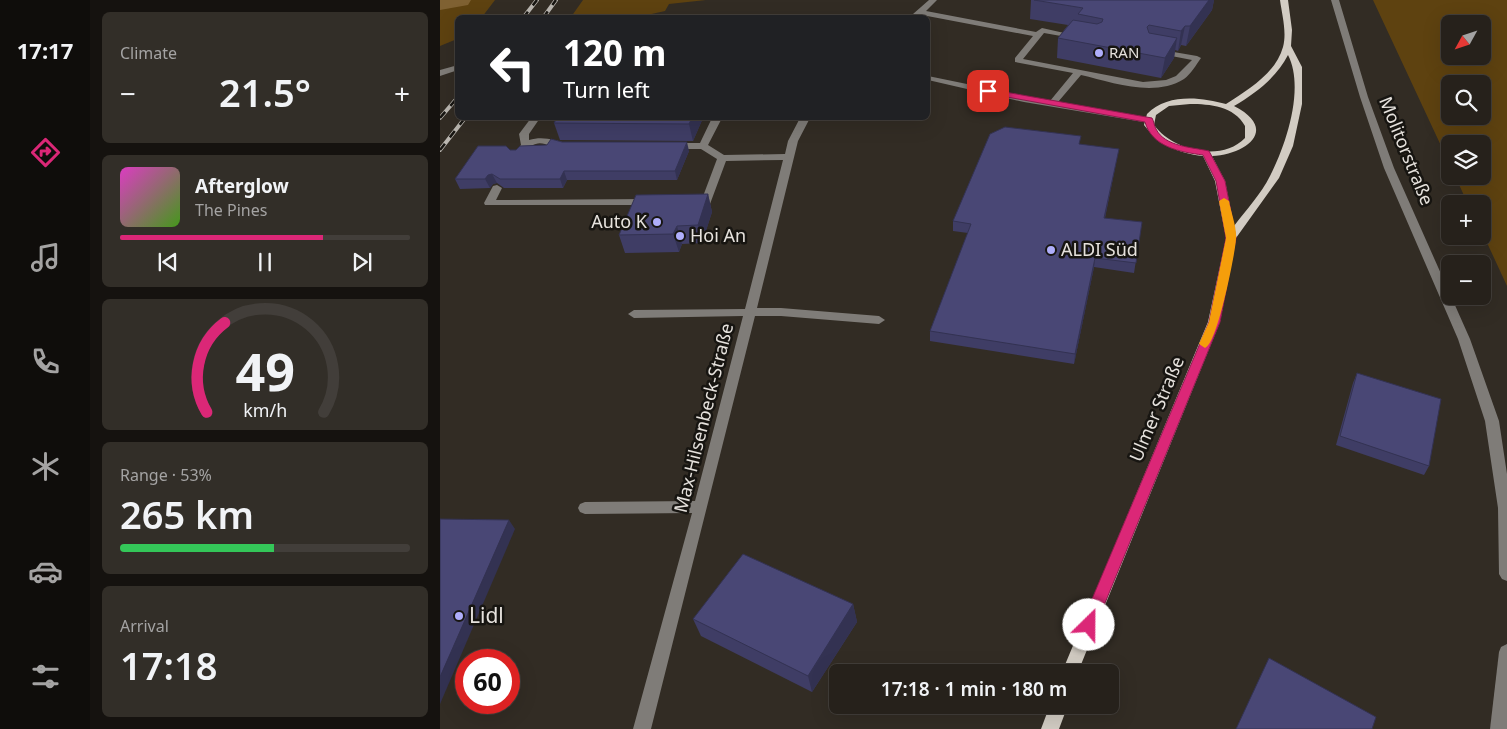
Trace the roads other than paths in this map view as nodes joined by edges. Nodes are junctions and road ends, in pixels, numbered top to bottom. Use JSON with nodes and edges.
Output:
{"nodes":[{"id":1,"x":933,"y":0,"type":"edge"},
{"id":2,"x":1284,"y":0,"type":"edge"},
{"id":3,"x":1335,"y":0,"type":"edge"},
{"id":4,"x":917,"y":15,"type":"edge"},
{"id":5,"x":930,"y":17,"type":"edge"},
{"id":6,"x":1038,"y":35,"type":"junction"},
{"id":7,"x":1287,"y":46,"type":"junction"},
{"id":8,"x":1082,"y":47,"type":"edge"},
{"id":9,"x":1071,"y":60,"type":"edge"},
{"id":10,"x":1153,"y":60,"type":"edge"},
{"id":11,"x":455,"y":68,"type":"edge"},
{"id":12,"x":1106,"y":68,"type":"edge"},
{"id":13,"x":1065,"y":69,"type":"junction"},
{"id":14,"x":1079,"y":72,"type":"junction"},
{"id":15,"x":440,"y":73,"type":"edge"},
{"id":16,"x":1143,"y":75,"type":"edge"},
{"id":17,"x":1100,"y":76,"type":"junction"},
{"id":18,"x":930,"y":78,"type":"edge"},
{"id":19,"x":1138,"y":84,"type":"junction"},
{"id":20,"x":1052,"y":104,"type":"junction"},
{"id":21,"x":1227,"y":107,"type":"junction"},
{"id":22,"x":534,"y":120,"type":"edge"},
{"id":23,"x":715,"y":120,"type":"edge"},
{"id":24,"x":804,"y":120,"type":"edge"},
{"id":25,"x":1149,"y":120,"type":"junction"},
{"id":26,"x":525,"y":144,"type":"junction"},
{"id":27,"x":575,"y":146,"type":"edge"},
{"id":28,"x":663,"y":146,"type":"edge"},
{"id":29,"x":703,"y":146,"type":"junction"},
{"id":30,"x":1206,"y":153,"type":"junction"},
{"id":31,"x":517,"y":155,"type":"edge"},
{"id":32,"x":789,"y":157,"type":"junction"},
{"id":33,"x":722,"y":158,"type":"junction"},
{"id":34,"x":497,"y":188,"type":"edge"},
{"id":35,"x":656,"y":202,"type":"edge"},
{"id":36,"x":686,"y":202,"type":"edge"},
{"id":37,"x":1231,"y":238,"type":"junction"},
{"id":38,"x":634,"y":314,"type":"dead end"},
{"id":39,"x":750,"y":314,"type":"junction"},
{"id":40,"x":879,"y":320,"type":"dead end"},
{"id":41,"x":585,"y":508,"type":"dead end"},
{"id":42,"x":701,"y":508,"type":"junction"},
{"id":43,"x":1507,"y":574,"type":"edge"},
{"id":44,"x":1507,"y":652,"type":"edge"},
{"id":45,"x":1073,"y":664,"type":"edge"},
{"id":46,"x":1055,"y":714,"type":"edge"},
{"id":47,"x":642,"y":729,"type":"edge"},
{"id":48,"x":1050,"y":729,"type":"edge"},
{"id":49,"x":1499,"y":729,"type":"edge"}],
"edges":[{"from":1,"to":4,"type":"street"},
{"from":2,"to":7,"type":"main road"},
{"from":3,"to":43,"type":"street","name":"Molitorstraße"},
{"from":5,"to":6,"type":"street"},
{"from":6,"to":8,"type":"street"},
{"from":6,"to":13,"type":"street"},
{"from":7,"to":21,"type":"main road"},
{"from":7,"to":37,"type":"main road"},
{"from":9,"to":13,"type":"street"},
{"from":10,"to":19,"type":"street"},
{"from":11,"to":15,"type":"street"},
{"from":12,"to":17,"type":"street"},
{"from":13,"to":14,"type":"street"},
{"from":14,"to":17,"type":"street"},
{"from":14,"to":20,"type":"street"},
{"from":16,"to":19,"type":"street"},
{"from":17,"to":19,"type":"street"},
{"from":18,"to":20,"type":"street"},
{"from":20,"to":25,"type":"street"},
{"from":21,"to":25,"type":"main road"},
{"from":21,"to":30,"type":"main road"},
{"from":22,"to":26,"type":"street"},
{"from":23,"to":29,"type":"street"},
{"from":24,"to":32,"type":"street","name":"Max-Hilsenbeck-Straße"},
{"from":25,"to":30,"type":"main road"},
{"from":26,"to":27,"type":"street"},
{"from":26,"to":31,"type":"street"},
{"from":28,"to":29,"type":"street"},
{"from":29,"to":33,"type":"street"},
{"from":30,"to":37,"type":"main road","name":"Ulmer Straße"},
{"from":32,"to":33,"type":"street"},
{"from":32,"to":39,"type":"street","name":"Max-Hilsenbeck-Straße"},
{"from":33,"to":36,"type":"street"},
{"from":34,"to":35,"type":"street"},
{"from":37,"to":45,"type":"main road","name":"Ulmer Straße"},
{"from":38,"to":39,"type":"street"},
{"from":39,"to":40,"type":"street"},
{"from":39,"to":42,"type":"street","name":"Max-Hilsenbeck-Straße"},
{"from":41,"to":42,"type":"street"},
{"from":42,"to":47,"type":"street","name":"Max-Hilsenbeck-Straße"},
{"from":44,"to":49,"type":"street"},
{"from":46,"to":48,"type":"main road"}]}
